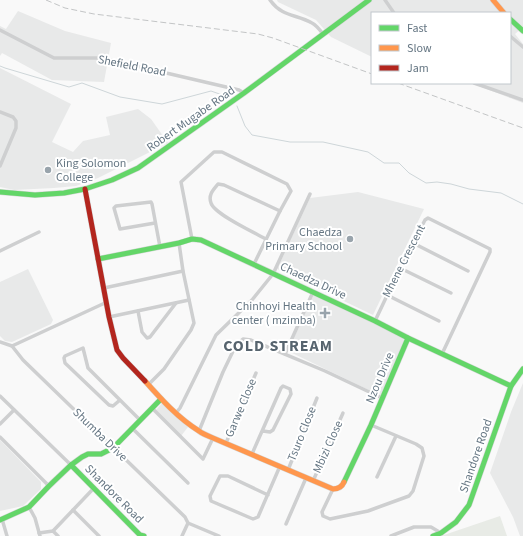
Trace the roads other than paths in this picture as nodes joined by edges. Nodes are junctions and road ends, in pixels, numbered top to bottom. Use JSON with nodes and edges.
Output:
{"nodes":[{"id":1,"x":270,"y":0,"type":"edge"},
{"id":2,"x":369,"y":0,"type":"edge"},
{"id":3,"x":385,"y":0,"type":"edge"},
{"id":4,"x":493,"y":0,"type":"edge"},
{"id":5,"x":393,"y":12,"type":"edge"},
{"id":6,"x":503,"y":12,"type":"edge"},
{"id":7,"x":511,"y":20,"type":"edge"},
{"id":8,"x":0,"y":30,"type":"edge"},
{"id":9,"x":523,"y":31,"type":"edge"},
{"id":10,"x":323,"y":34,"type":"junction"},
{"id":11,"x":511,"y":37,"type":"edge"},
{"id":12,"x":523,"y":46,"type":"edge"},
{"id":13,"x":477,"y":84,"type":"edge"},
{"id":14,"x":244,"y":93,"type":"junction"},
{"id":15,"x":523,"y":100,"type":"edge"},
{"id":16,"x":0,"y":112,"type":"edge"},
{"id":17,"x":0,"y":166,"type":"edge"},
{"id":18,"x":85,"y":189,"type":"junction"},
{"id":19,"x":0,"y":192,"type":"edge"},
{"id":20,"x":310,"y":194,"type":"dead end"},
{"id":21,"x":280,"y":211,"type":"junction"},
{"id":22,"x":155,"y":223,"type":"junction"},
{"id":23,"x":38,"y":232,"type":"dead end"},
{"id":24,"x":192,"y":239,"type":"junction"},
{"id":25,"x":266,"y":239,"type":"junction"},
{"id":26,"x":179,"y":243,"type":"junction"},
{"id":27,"x":413,"y":243,"type":"junction"},
{"id":28,"x":160,"y":247,"type":"junction"},
{"id":29,"x":0,"y":251,"type":"edge"},
{"id":30,"x":98,"y":260,"type":"junction"},
{"id":31,"x":254,"y":264,"type":"junction"},
{"id":32,"x":400,"y":268,"type":"junction"},
{"id":33,"x":183,"y":271,"type":"junction"},
{"id":34,"x":468,"y":271,"type":"dead end"},
{"id":35,"x":273,"y":274,"type":"junction"},
{"id":36,"x":104,"y":288,"type":"junction"},
{"id":37,"x":313,"y":292,"type":"junction"},
{"id":38,"x":451,"y":293,"type":"dead end"},
{"id":39,"x":387,"y":295,"type":"junction"},
{"id":40,"x":189,"y":300,"type":"junction"},
{"id":41,"x":107,"y":302,"type":"junction"},
{"id":42,"x":176,"y":303,"type":"junction"},
{"id":43,"x":138,"y":311,"type":"junction"},
{"id":44,"x":109,"y":317,"type":"junction"},
{"id":45,"x":375,"y":321,"type":"junction"},
{"id":46,"x":439,"y":321,"type":"dead end"},
{"id":47,"x":408,"y":338,"type":"junction"},
{"id":48,"x":0,"y":342,"type":"edge"},
{"id":49,"x":12,"y":346,"type":"junction"},
{"id":50,"x":285,"y":354,"type":"junction"},
{"id":51,"x":442,"y":354,"type":"junction"},
{"id":52,"x":523,"y":369,"type":"edge"},
{"id":53,"x":256,"y":373,"type":"dead end"},
{"id":54,"x":148,"y":385,"type":"junction"},
{"id":55,"x":511,"y":386,"type":"junction"},
{"id":56,"x":0,"y":396,"type":"edge"},
{"id":57,"x":317,"y":398,"type":"dead end"},
{"id":58,"x":382,"y":398,"type":"junction"},
{"id":59,"x":161,"y":399,"type":"junction"},
{"id":60,"x":120,"y":400,"type":"junction"},
{"id":61,"x":152,"y":408,"type":"junction"},
{"id":62,"x":14,"y":410,"type":"junction"},
{"id":63,"x":176,"y":413,"type":"junction"},
{"id":64,"x":343,"y":413,"type":"dead end"},
{"id":65,"x":140,"y":420,"type":"junction"},
{"id":66,"x":0,"y":424,"type":"edge"},
{"id":67,"x":371,"y":425,"type":"junction"},
{"id":68,"x":132,"y":428,"type":"junction"},
{"id":69,"x":199,"y":431,"type":"junction"},
{"id":70,"x":263,"y":431,"type":"junction"},
{"id":71,"x":396,"y":436,"type":"junction"},
{"id":72,"x":0,"y":438,"type":"edge"},
{"id":73,"x":213,"y":438,"type":"junction"},
{"id":74,"x":226,"y":443,"type":"junction"},
{"id":75,"x":113,"y":448,"type":"junction"},
{"id":76,"x":252,"y":454,"type":"junction"},
{"id":77,"x":71,"y":465,"type":"junction"},
{"id":78,"x":280,"y":466,"type":"junction"},
{"id":79,"x":288,"y":470,"type":"junction"},
{"id":80,"x":378,"y":477,"type":"dead end"},
{"id":81,"x":306,"y":478,"type":"junction"},
{"id":82,"x":313,"y":481,"type":"junction"},
{"id":83,"x":188,"y":483,"type":"dead end"},
{"id":84,"x":49,"y":486,"type":"junction"},
{"id":85,"x":94,"y":488,"type":"junction"},
{"id":86,"x":335,"y":489,"type":"junction"},
{"id":87,"x":268,"y":494,"type":"junction"},
{"id":88,"x":29,"y":507,"type":"junction"},
{"id":89,"x":73,"y":510,"type":"junction"},
{"id":90,"x":1,"y":520,"type":"edge"},
{"id":91,"x":188,"y":523,"type":"junction"},
{"id":92,"x":286,"y":524,"type":"dead end"},
{"id":93,"x":52,"y":531,"type":"junction"},
{"id":94,"x":441,"y":533,"type":"junction"},
{"id":95,"x":39,"y":535,"type":"edge"},
{"id":96,"x":7,"y":536,"type":"edge"},
{"id":97,"x":58,"y":536,"type":"edge"},
{"id":98,"x":99,"y":536,"type":"edge"},
{"id":99,"x":140,"y":536,"type":"edge"},
{"id":100,"x":182,"y":536,"type":"edge"},
{"id":101,"x":219,"y":536,"type":"edge"},
{"id":102,"x":392,"y":536,"type":"edge"},
{"id":103,"x":433,"y":536,"type":"edge"}],
"edges":[{"from":1,"to":10,"type":"street"},
{"from":2,"to":10,"type":"main road","name":"Robert Mugabe Road"},
{"from":3,"to":5,"type":"street"},
{"from":4,"to":6,"type":"main road"},
{"from":7,"to":9,"type":"main road"},
{"from":8,"to":14,"type":"street","name":"Shefield Road"},
{"from":10,"to":14,"type":"main road","name":"Robert Mugabe Road"},
{"from":11,"to":12,"type":"street"},
{"from":13,"to":15,"type":"street"},
{"from":14,"to":18,"type":"main road","name":"Robert Mugabe Road"},
{"from":16,"to":17,"type":"street"},
{"from":18,"to":19,"type":"main road","name":"Robert Mugabe Road"},
{"from":18,"to":30,"type":"main road"},
{"from":20,"to":35,"type":"street"},
{"from":21,"to":24,"type":"street"},
{"from":21,"to":25,"type":"street"},
{"from":21,"to":25,"type":"street"},
{"from":22,"to":22,"type":"street"},
{"from":22,"to":28,"type":"street"},
{"from":23,"to":29,"type":"street"},
{"from":24,"to":26,"type":"main road"},
{"from":24,"to":31,"type":"main road","name":"Chaedza Drive"},
{"from":25,"to":31,"type":"street"},
{"from":26,"to":28,"type":"main road"},
{"from":26,"to":33,"type":"street"},
{"from":27,"to":32,"type":"street","name":"Mhene Crescent"},
{"from":27,"to":34,"type":"street"},
{"from":27,"to":51,"type":"street","name":"Mhene Crescent"},
{"from":28,"to":30,"type":"main road"},
{"from":30,"to":36,"type":"main road"},
{"from":31,"to":35,"type":"main road","name":"Chaedza Drive"},
{"from":32,"to":38,"type":"street"},
{"from":32,"to":39,"type":"street","name":"Mhene Crescent"},
{"from":33,"to":36,"type":"street"},
{"from":33,"to":40,"type":"street"},
{"from":35,"to":37,"type":"main road","name":"Chaedza Drive"},
{"from":35,"to":63,"type":"street"},
{"from":36,"to":41,"type":"main road"},
{"from":37,"to":45,"type":"main road","name":"Chaedza Drive"},
{"from":37,"to":50,"type":"street"},
{"from":39,"to":45,"type":"street","name":"Mhene Crescent"},
{"from":39,"to":46,"type":"street"},
{"from":40,"to":42,"type":"street"},
{"from":40,"to":54,"type":"street"},
{"from":41,"to":44,"type":"main road"},
{"from":41,"to":49,"type":"street"},
{"from":42,"to":43,"type":"street"},
{"from":42,"to":43,"type":"street"},
{"from":43,"to":44,"type":"street"},
{"from":44,"to":54,"type":"main road"},
{"from":45,"to":47,"type":"main road","name":"Chaedza Drive"},
{"from":47,"to":51,"type":"main road","name":"Chaedza Drive"},
{"from":47,"to":58,"type":"main road","name":"Nzou Drive"},
{"from":48,"to":49,"type":"street"},
{"from":49,"to":75,"type":"street","name":"Shumba Drive"},
{"from":50,"to":58,"type":"street"},
{"from":50,"to":69,"type":"street"},
{"from":51,"to":55,"type":"main road","name":"Chaedza Drive"},
{"from":52,"to":55,"type":"main road","name":"Shandore Road"},
{"from":53,"to":74,"type":"street","name":"Garwe Close"},
{"from":54,"to":59,"type":"main road"},
{"from":55,"to":94,"type":"main road","name":"Shandore Road"},
{"from":56,"to":62,"type":"street"},
{"from":57,"to":79,"type":"street","name":"Tsuro Close"},
{"from":58,"to":67,"type":"main road","name":"Nzou Drive"},
{"from":59,"to":61,"type":"main road"},
{"from":59,"to":63,"type":"main road"},
{"from":60,"to":60,"type":"street"},
{"from":60,"to":65,"type":"street"},
{"from":61,"to":65,"type":"main road"},
{"from":61,"to":73,"type":"street"},
{"from":62,"to":66,"type":"street"},
{"from":62,"to":77,"type":"street"},
{"from":63,"to":69,"type":"main road"},
{"from":64,"to":82,"type":"street","name":"Mbizi Close"},
{"from":65,"to":68,"type":"main road"},
{"from":67,"to":71,"type":"street"},
{"from":67,"to":86,"type":"main road","name":"Nzou Drive"},
{"from":68,"to":75,"type":"main road"},
{"from":68,"to":83,"type":"street"},
{"from":69,"to":73,"type":"main road"},
{"from":70,"to":70,"type":"street"},
{"from":70,"to":76,"type":"street"},
{"from":71,"to":80,"type":"street"},
{"from":71,"to":86,"type":"street"},
{"from":72,"to":84,"type":"street"},
{"from":73,"to":74,"type":"main road"},
{"from":74,"to":76,"type":"main road"},
{"from":75,"to":77,"type":"main road"},
{"from":75,"to":91,"type":"street","name":"Shumba Drive"},
{"from":76,"to":78,"type":"main road"},
{"from":77,"to":84,"type":"main road"},
{"from":77,"to":85,"type":"main road","name":"Shandore Road"},
{"from":78,"to":79,"type":"main road"},
{"from":78,"to":87,"type":"street"},
{"from":79,"to":81,"type":"main road"},
{"from":81,"to":82,"type":"main road"},
{"from":81,"to":92,"type":"street"},
{"from":82,"to":86,"type":"main road"},
{"from":84,"to":88,"type":"main road"},
{"from":85,"to":89,"type":"street"},
{"from":85,"to":99,"type":"main road","name":"Shandore Road"},
{"from":87,"to":87,"type":"street"},
{"from":88,"to":90,"type":"main road"},
{"from":88,"to":95,"type":"street"},
{"from":89,"to":93,"type":"street"},
{"from":89,"to":98,"type":"street"},
{"from":90,"to":96,"type":"street"},
{"from":91,"to":100,"type":"street"},
{"from":91,"to":101,"type":"street"},
{"from":93,"to":95,"type":"street"},
{"from":93,"to":97,"type":"street"},
{"from":94,"to":102,"type":"street"},
{"from":94,"to":103,"type":"main road","name":"Shandore Road"}]}
